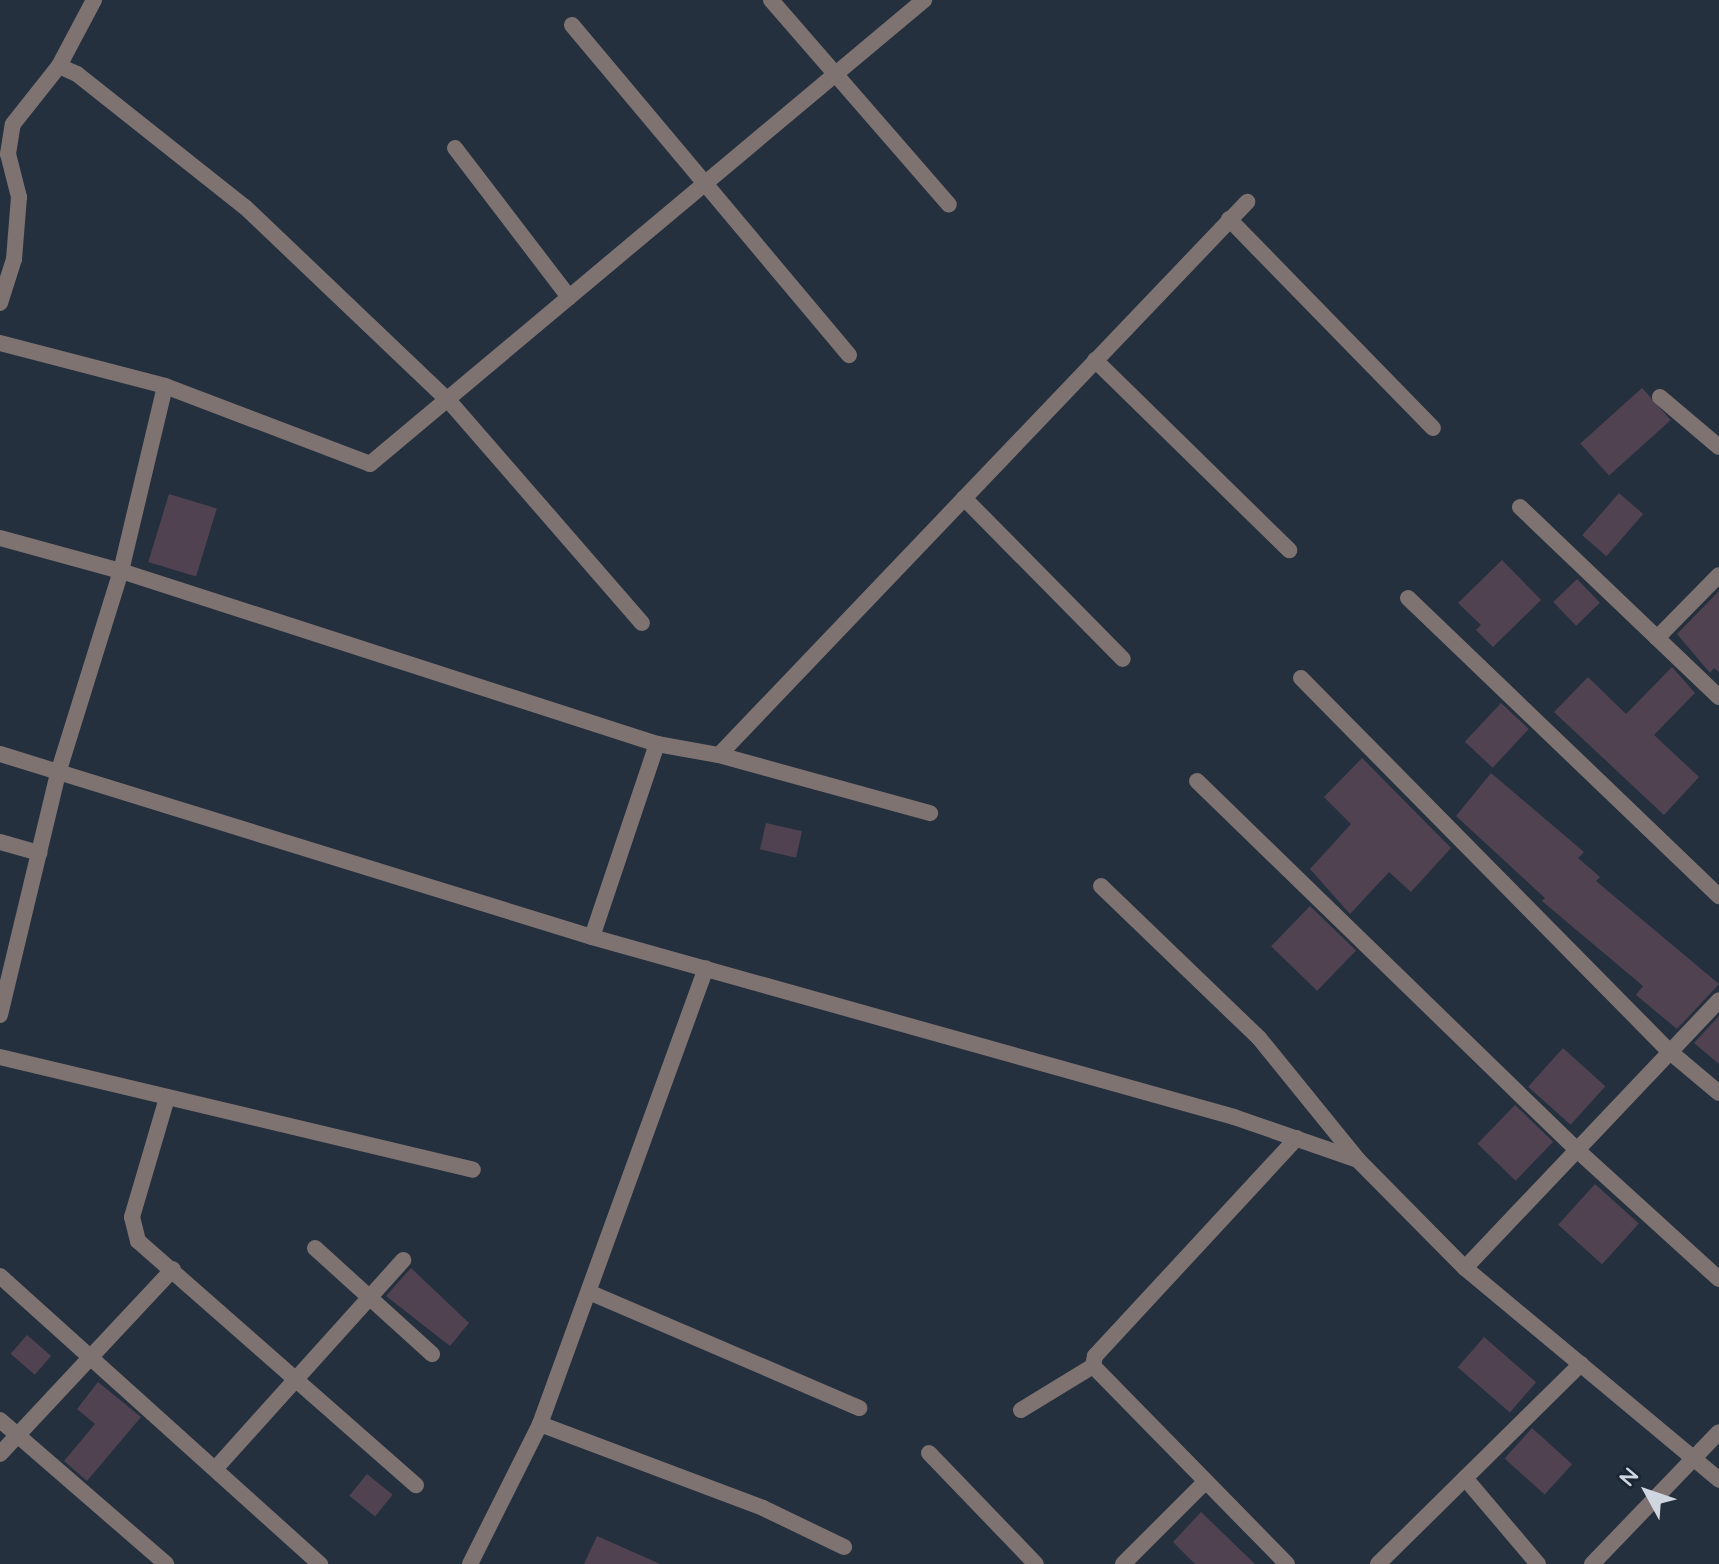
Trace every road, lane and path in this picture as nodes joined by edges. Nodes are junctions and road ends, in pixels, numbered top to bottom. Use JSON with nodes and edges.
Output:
{"nodes":[{"id":1,"x":94,"y":0,"type":"edge"},
{"id":2,"x":771,"y":0,"type":"edge"},
{"id":3,"x":924,"y":0,"type":"edge"},
{"id":4,"x":572,"y":25,"type":"dead end"},
{"id":5,"x":59,"y":66,"type":"junction"},
{"id":6,"x":836,"y":75,"type":"junction"},
{"id":7,"x":455,"y":148,"type":"dead end"},
{"id":8,"x":705,"y":180,"type":"junction"},
{"id":9,"x":1247,"y":202,"type":"dead end"},
{"id":10,"x":949,"y":205,"type":"dead end"},
{"id":11,"x":1229,"y":219,"type":"junction"},
{"id":12,"x":569,"y":297,"type":"junction"},
{"id":13,"x":0,"y":303,"type":"edge"},
{"id":14,"x":0,"y":343,"type":"edge"},
{"id":15,"x":849,"y":355,"type":"dead end"},
{"id":16,"x":1095,"y":360,"type":"junction"},
{"id":17,"x":165,"y":386,"type":"junction"},
{"id":18,"x":1660,"y":397,"type":"dead end"},
{"id":19,"x":449,"y":401,"type":"junction"},
{"id":20,"x":1433,"y":428,"type":"dead end"},
{"id":21,"x":1719,"y":447,"type":"edge"},
{"id":22,"x":964,"y":498,"type":"junction"},
{"id":23,"x":1520,"y":507,"type":"dead end"},
{"id":24,"x":0,"y":538,"type":"edge"},
{"id":25,"x":1289,"y":550,"type":"dead end"},
{"id":26,"x":121,"y":571,"type":"junction"},
{"id":27,"x":1719,"y":575,"type":"edge"},
{"id":28,"x":1408,"y":598,"type":"dead end"},
{"id":29,"x":642,"y":623,"type":"dead end"},
{"id":30,"x":1657,"y":638,"type":"junction"},
{"id":31,"x":1123,"y":659,"type":"dead end"},
{"id":32,"x":1301,"y":678,"type":"dead end"},
{"id":33,"x":1719,"y":697,"type":"edge"},
{"id":34,"x":657,"y":744,"type":"junction"},
{"id":35,"x":0,"y":754,"type":"edge"},
{"id":36,"x":719,"y":755,"type":"junction"},
{"id":37,"x":59,"y":770,"type":"junction"},
{"id":38,"x":1197,"y":781,"type":"dead end"},
{"id":39,"x":930,"y":813,"type":"dead end"},
{"id":40,"x":0,"y":842,"type":"edge"},
{"id":41,"x":39,"y":853,"type":"junction"},
{"id":42,"x":1101,"y":886,"type":"dead end"},
{"id":43,"x":1719,"y":896,"type":"edge"},
{"id":44,"x":592,"y":937,"type":"junction"},
{"id":45,"x":706,"y":968,"type":"junction"},
{"id":46,"x":1719,"y":1000,"type":"edge"},
{"id":47,"x":0,"y":1015,"type":"edge"},
{"id":48,"x":1669,"y":1051,"type":"junction"},
{"id":49,"x":0,"y":1057,"type":"edge"},
{"id":50,"x":1719,"y":1093,"type":"edge"},
{"id":51,"x":167,"y":1098,"type":"junction"},
{"id":52,"x":1297,"y":1138,"type":"junction"},
{"id":53,"x":1576,"y":1149,"type":"junction"},
{"id":54,"x":1358,"y":1160,"type":"junction"},
{"id":55,"x":473,"y":1170,"type":"dead end"},
{"id":56,"x":315,"y":1248,"type":"dead end"},
{"id":57,"x":403,"y":1260,"type":"dead end"},
{"id":58,"x":1465,"y":1268,"type":"junction"},
{"id":59,"x":173,"y":1269,"type":"junction"},
{"id":60,"x":0,"y":1276,"type":"edge"},
{"id":61,"x":1719,"y":1279,"type":"edge"},
{"id":62,"x":591,"y":1293,"type":"junction"},
{"id":63,"x":369,"y":1298,"type":"junction"},
{"id":64,"x":432,"y":1354,"type":"dead end"},
{"id":65,"x":92,"y":1356,"type":"junction"},
{"id":66,"x":1581,"y":1364,"type":"junction"},
{"id":67,"x":1093,"y":1366,"type":"junction"},
{"id":68,"x":296,"y":1379,"type":"junction"},
{"id":69,"x":859,"y":1408,"type":"dead end"},
{"id":70,"x":1021,"y":1410,"type":"dead end"},
{"id":71,"x":0,"y":1420,"type":"edge"},
{"id":72,"x":540,"y":1424,"type":"junction"},
{"id":73,"x":1719,"y":1432,"type":"edge"},
{"id":74,"x":17,"y":1435,"type":"junction"},
{"id":75,"x":929,"y":1453,"type":"dead end"},
{"id":76,"x":0,"y":1454,"type":"edge"},
{"id":77,"x":1693,"y":1460,"type":"junction"},
{"id":78,"x":216,"y":1468,"type":"junction"},
{"id":79,"x":1465,"y":1478,"type":"junction"},
{"id":80,"x":1719,"y":1480,"type":"edge"},
{"id":81,"x":1203,"y":1484,"type":"junction"},
{"id":82,"x":416,"y":1485,"type":"dead end"},
{"id":83,"x":844,"y":1547,"type":"dead end"},
{"id":84,"x":472,"y":1563,"type":"edge"},
{"id":85,"x":166,"y":1564,"type":"edge"},
{"id":86,"x":320,"y":1564,"type":"edge"},
{"id":87,"x":1036,"y":1564,"type":"edge"},
{"id":88,"x":1123,"y":1564,"type":"edge"},
{"id":89,"x":1287,"y":1564,"type":"edge"},
{"id":90,"x":1378,"y":1564,"type":"edge"},
{"id":91,"x":1538,"y":1564,"type":"edge"},
{"id":92,"x":1592,"y":1564,"type":"edge"}],
"edges":[{"from":1,"to":5,"type":"street"},
{"from":2,"to":6,"type":"street"},
{"from":3,"to":6,"type":"street"},
{"from":4,"to":8,"type":"street"},
{"from":5,"to":13,"type":"street"},
{"from":5,"to":19,"type":"street"},
{"from":6,"to":8,"type":"street"},
{"from":6,"to":10,"type":"street"},
{"from":7,"to":12,"type":"street"},
{"from":8,"to":12,"type":"street"},
{"from":8,"to":15,"type":"street"},
{"from":9,"to":11,"type":"street"},
{"from":11,"to":16,"type":"street"},
{"from":11,"to":20,"type":"street"},
{"from":12,"to":19,"type":"street"},
{"from":14,"to":17,"type":"street"},
{"from":16,"to":22,"type":"street"},
{"from":16,"to":25,"type":"street"},
{"from":17,"to":19,"type":"street"},
{"from":17,"to":26,"type":"street"},
{"from":18,"to":21,"type":"street"},
{"from":19,"to":29,"type":"street"},
{"from":22,"to":31,"type":"street"},
{"from":22,"to":36,"type":"street"},
{"from":23,"to":30,"type":"street"},
{"from":24,"to":26,"type":"street"},
{"from":26,"to":34,"type":"street"},
{"from":26,"to":37,"type":"street"},
{"from":27,"to":30,"type":"street"},
{"from":28,"to":43,"type":"street"},
{"from":30,"to":33,"type":"street"},
{"from":32,"to":48,"type":"street"},
{"from":34,"to":36,"type":"street"},
{"from":34,"to":44,"type":"street"},
{"from":35,"to":37,"type":"street"},
{"from":36,"to":39,"type":"street"},
{"from":37,"to":41,"type":"street"},
{"from":37,"to":44,"type":"street"},
{"from":38,"to":53,"type":"street"},
{"from":40,"to":41,"type":"street"},
{"from":41,"to":47,"type":"street"},
{"from":42,"to":54,"type":"street"},
{"from":44,"to":45,"type":"street"},
{"from":45,"to":52,"type":"street"},
{"from":45,"to":62,"type":"street"},
{"from":46,"to":48,"type":"street"},
{"from":48,"to":50,"type":"street"},
{"from":48,"to":53,"type":"street"},
{"from":49,"to":51,"type":"street"},
{"from":51,"to":55,"type":"street"},
{"from":51,"to":59,"type":"street"},
{"from":52,"to":54,"type":"street"},
{"from":52,"to":67,"type":"street"},
{"from":53,"to":58,"type":"street"},
{"from":53,"to":61,"type":"street"},
{"from":54,"to":58,"type":"street"},
{"from":56,"to":63,"type":"street"},
{"from":57,"to":63,"type":"street"},
{"from":58,"to":66,"type":"street"},
{"from":59,"to":65,"type":"street"},
{"from":59,"to":68,"type":"street"},
{"from":60,"to":65,"type":"street"},
{"from":62,"to":69,"type":"street"},
{"from":62,"to":72,"type":"street"},
{"from":63,"to":64,"type":"street"},
{"from":63,"to":68,"type":"street"},
{"from":65,"to":74,"type":"street"},
{"from":65,"to":78,"type":"street"},
{"from":66,"to":77,"type":"street"},
{"from":66,"to":79,"type":"street"},
{"from":67,"to":70,"type":"street"},
{"from":67,"to":81,"type":"street"},
{"from":68,"to":78,"type":"street"},
{"from":68,"to":82,"type":"street"},
{"from":71,"to":74,"type":"street"},
{"from":72,"to":83,"type":"street"},
{"from":72,"to":84,"type":"street"},
{"from":73,"to":77,"type":"street"},
{"from":74,"to":76,"type":"street"},
{"from":74,"to":85,"type":"street"},
{"from":75,"to":87,"type":"street"},
{"from":77,"to":80,"type":"street"},
{"from":77,"to":92,"type":"street"},
{"from":78,"to":86,"type":"street"},
{"from":79,"to":90,"type":"street"},
{"from":79,"to":91,"type":"street"},
{"from":81,"to":88,"type":"street"},
{"from":81,"to":89,"type":"street"}]}
